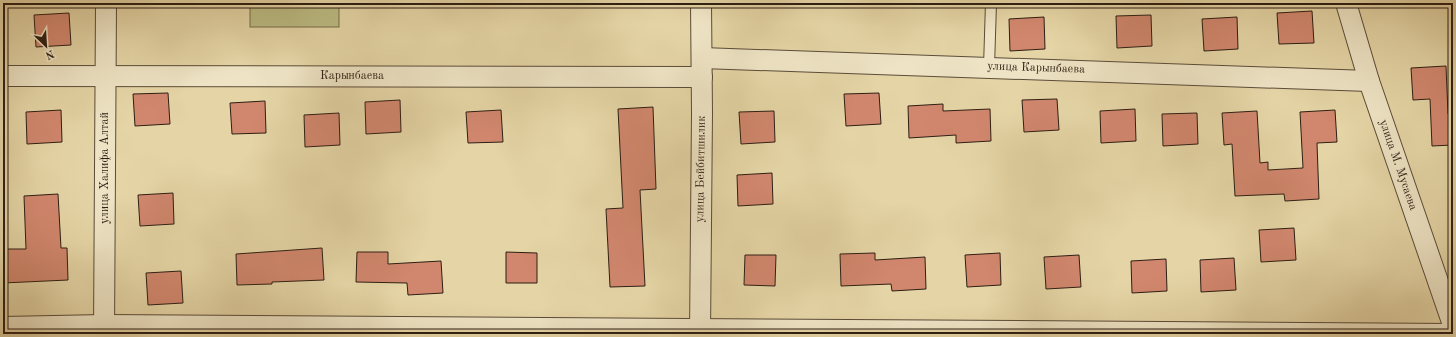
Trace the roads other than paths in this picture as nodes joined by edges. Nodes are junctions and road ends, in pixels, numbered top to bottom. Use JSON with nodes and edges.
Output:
{"nodes":[{"id":1,"x":106,"y":3,"type":"edge"},
{"id":2,"x":701,"y":3,"type":"edge"},
{"id":3,"x":991,"y":3,"type":"edge"},
{"id":4,"x":1346,"y":3,"type":"edge"},
{"id":5,"x":702,"y":67,"type":"junction"},
{"id":6,"x":989,"y":67,"type":"junction"},
{"id":7,"x":105,"y":75,"type":"junction"},
{"id":8,"x":3,"y":76,"type":"edge"},
{"id":9,"x":1369,"y":81,"type":"junction"},
{"id":10,"x":1453,"y":325,"type":"edge"},
{"id":11,"x":3,"y":327,"type":"edge"},
{"id":12,"x":104,"y":329,"type":"edge"},
{"id":13,"x":700,"y":331,"type":"edge"},
{"id":14,"x":1453,"y":334,"type":"edge"}],
"edges":[{"from":1,"to":7,"type":"street","name":"улица Халифа Алтай"},
{"from":2,"to":5,"type":"street","name":"улица Бейбитшилик"},
{"from":3,"to":6,"type":"lane"},
{"from":4,"to":9,"type":"street","name":"улица М. Мусаева"},
{"from":5,"to":6,"type":"street","name":"улица Карынбаева"},
{"from":5,"to":7,"type":"street","name":"Карынбаева"},
{"from":5,"to":13,"type":"street","name":"улица Бейбитшилик"},
{"from":6,"to":9,"type":"street","name":"улица Карынбаева"},
{"from":7,"to":8,"type":"street","name":"Карынбаева"},
{"from":7,"to":12,"type":"street","name":"улица Халифа Алтай"},
{"from":9,"to":10,"type":"street","name":"улица М. Мусаева"},
{"from":11,"to":12,"type":"street"},
{"from":12,"to":13,"type":"street"},
{"from":13,"to":14,"type":"street"}]}
